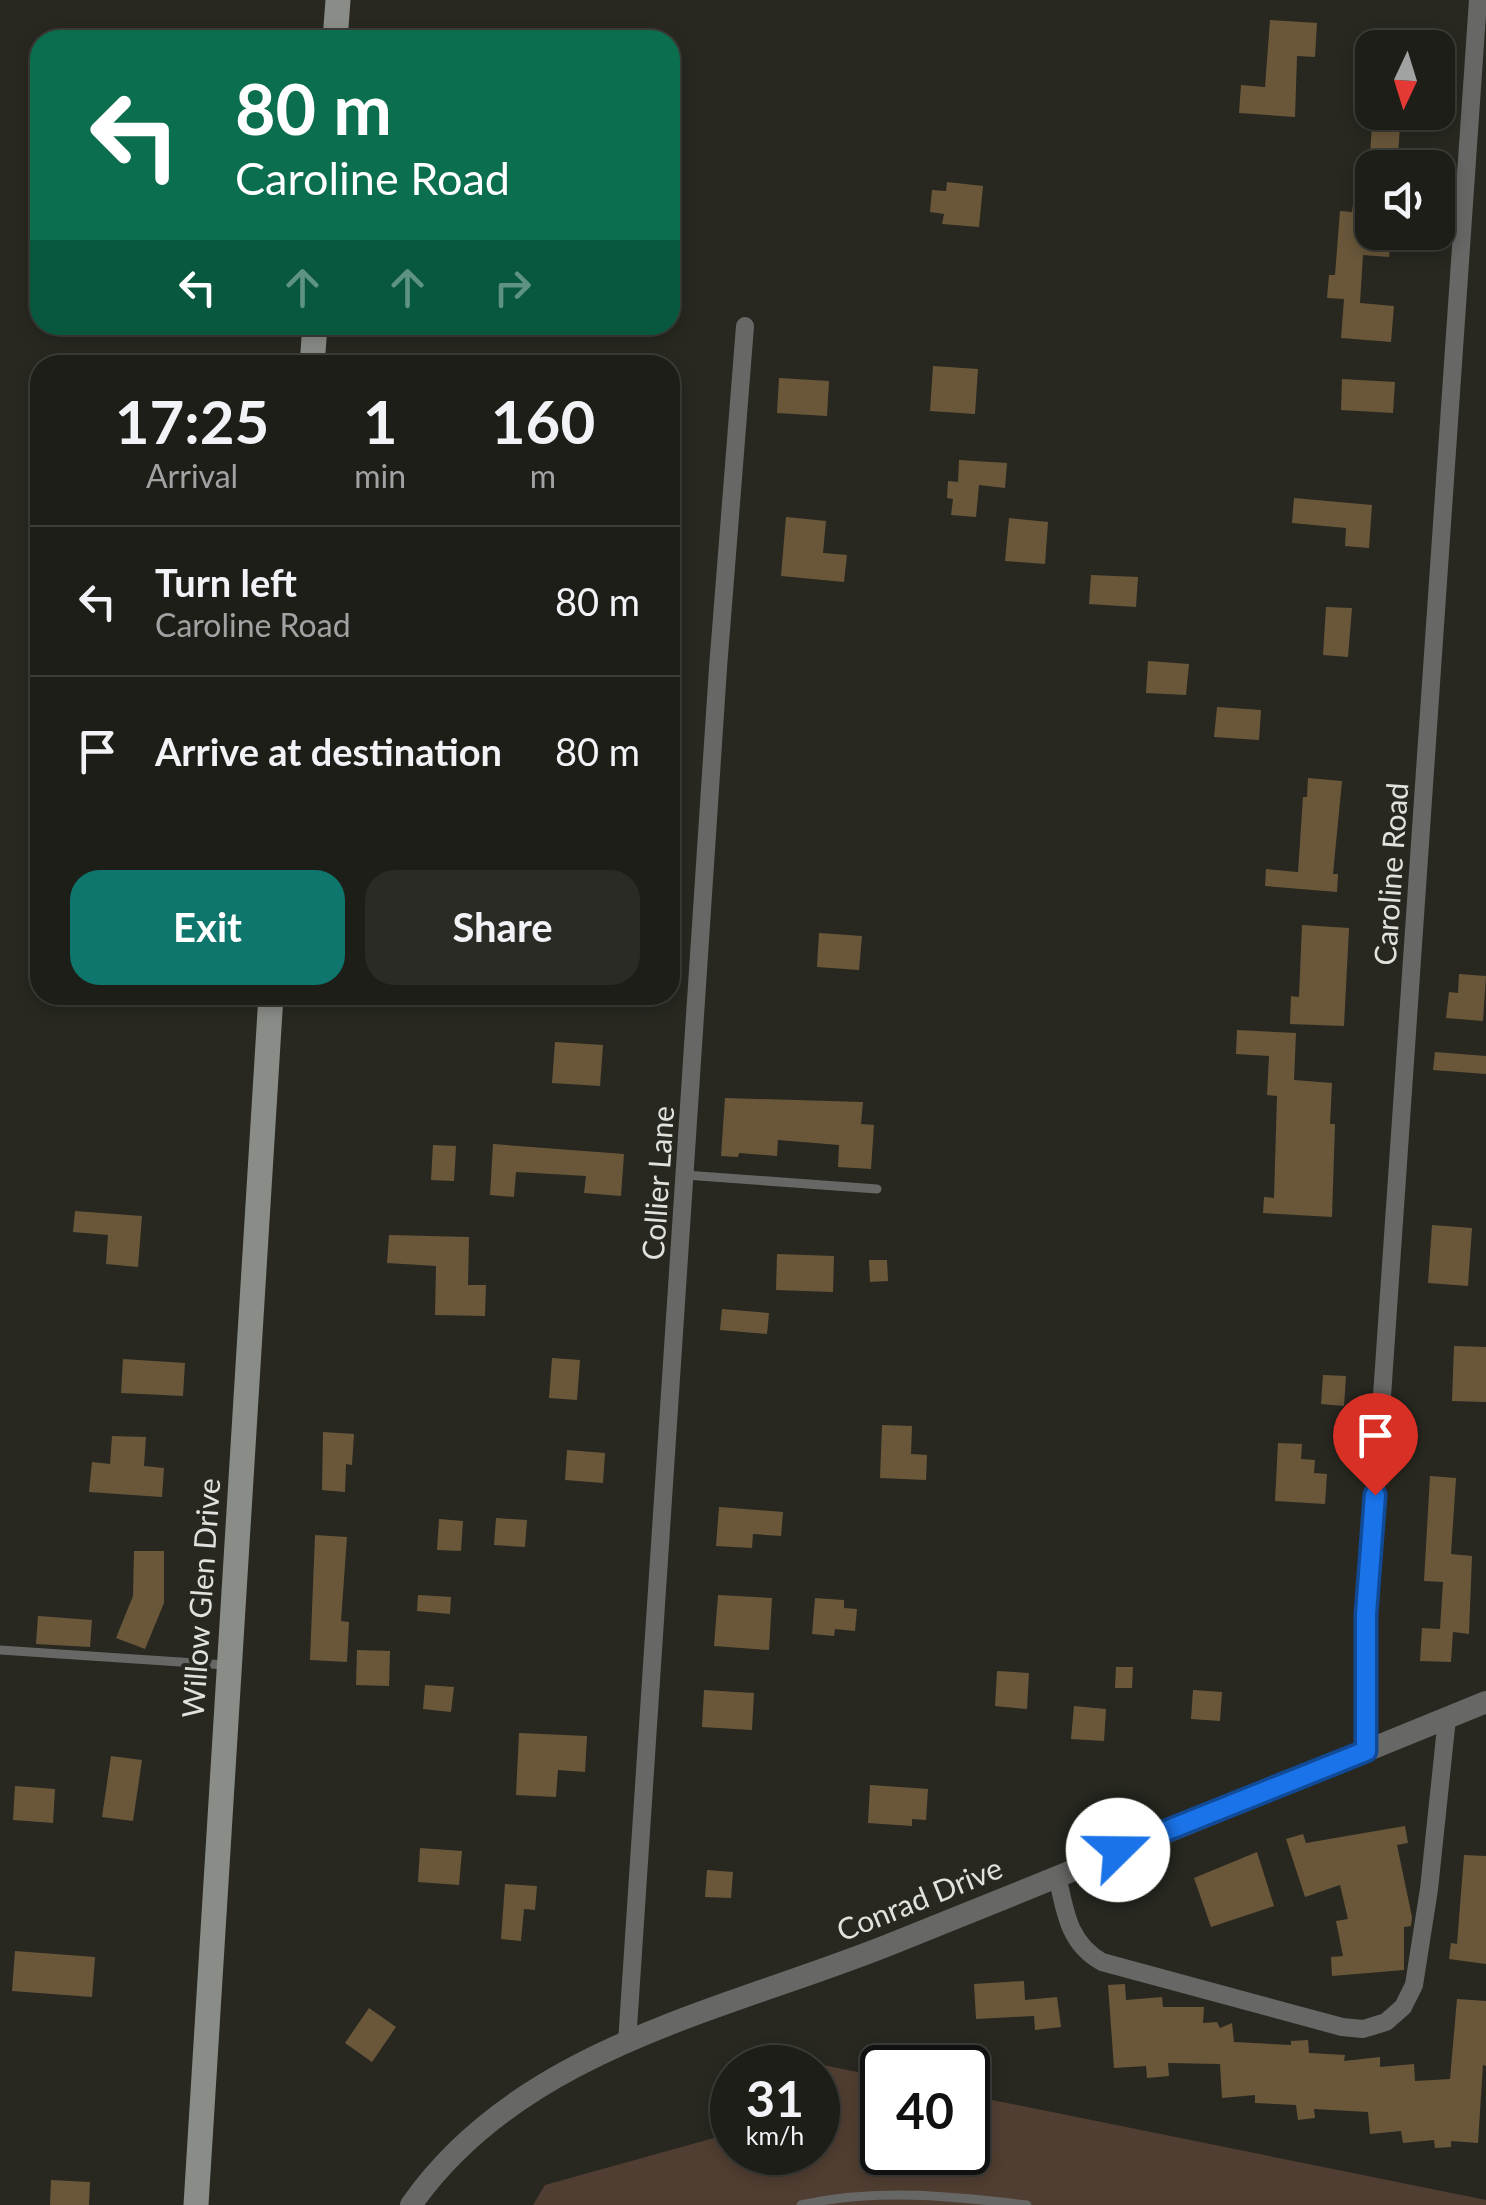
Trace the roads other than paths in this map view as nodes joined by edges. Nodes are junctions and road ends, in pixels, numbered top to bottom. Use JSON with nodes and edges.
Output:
{"nodes":[{"id":1,"x":338,"y":0,"type":"edge"},
{"id":2,"x":1478,"y":0,"type":"edge"},
{"id":3,"x":336,"y":30,"type":"edge"},
{"id":4,"x":745,"y":326,"type":"dead end"},
{"id":5,"x":271,"y":1005,"type":"edge"},
{"id":6,"x":684,"y":1175,"type":"junction"},
{"id":7,"x":877,"y":1189,"type":"dead end"},
{"id":8,"x":0,"y":1650,"type":"edge"},
{"id":9,"x":228,"y":1665,"type":"junction"},
{"id":10,"x":1486,"y":1702,"type":"edge"},
{"id":11,"x":1447,"y":1718,"type":"junction"},
{"id":12,"x":1366,"y":1751,"type":"junction"},
{"id":13,"x":1057,"y":1875,"type":"junction"},
{"id":14,"x":627,"y":2043,"type":"junction"},
{"id":15,"x":196,"y":2205,"type":"edge"},
{"id":16,"x":411,"y":2205,"type":"edge"},
{"id":17,"x":801,"y":2205,"type":"edge"},
{"id":18,"x":1027,"y":2205,"type":"edge"}],
"edges":[{"from":1,"to":3,"type":"main road"},
{"from":2,"to":12,"type":"street","name":"Caroline Road"},
{"from":4,"to":6,"type":"street","name":"Collier Lane"},
{"from":5,"to":9,"type":"main road","name":"Willow Glen Drive"},
{"from":6,"to":7,"type":"lane"},
{"from":6,"to":14,"type":"street","name":"Collier Lane"},
{"from":8,"to":9,"type":"lane"},
{"from":9,"to":15,"type":"main road","name":"Willow Glen Drive"},
{"from":10,"to":11,"type":"street","name":"Conrad Drive"},
{"from":11,"to":12,"type":"street","name":"Conrad Drive"},
{"from":11,"to":13,"type":"street"},
{"from":12,"to":13,"type":"street","name":"Conrad Drive"},
{"from":13,"to":14,"type":"street","name":"Conrad Drive"},
{"from":14,"to":16,"type":"street","name":"Conrad Drive"},
{"from":17,"to":18,"type":"lane"}]}
